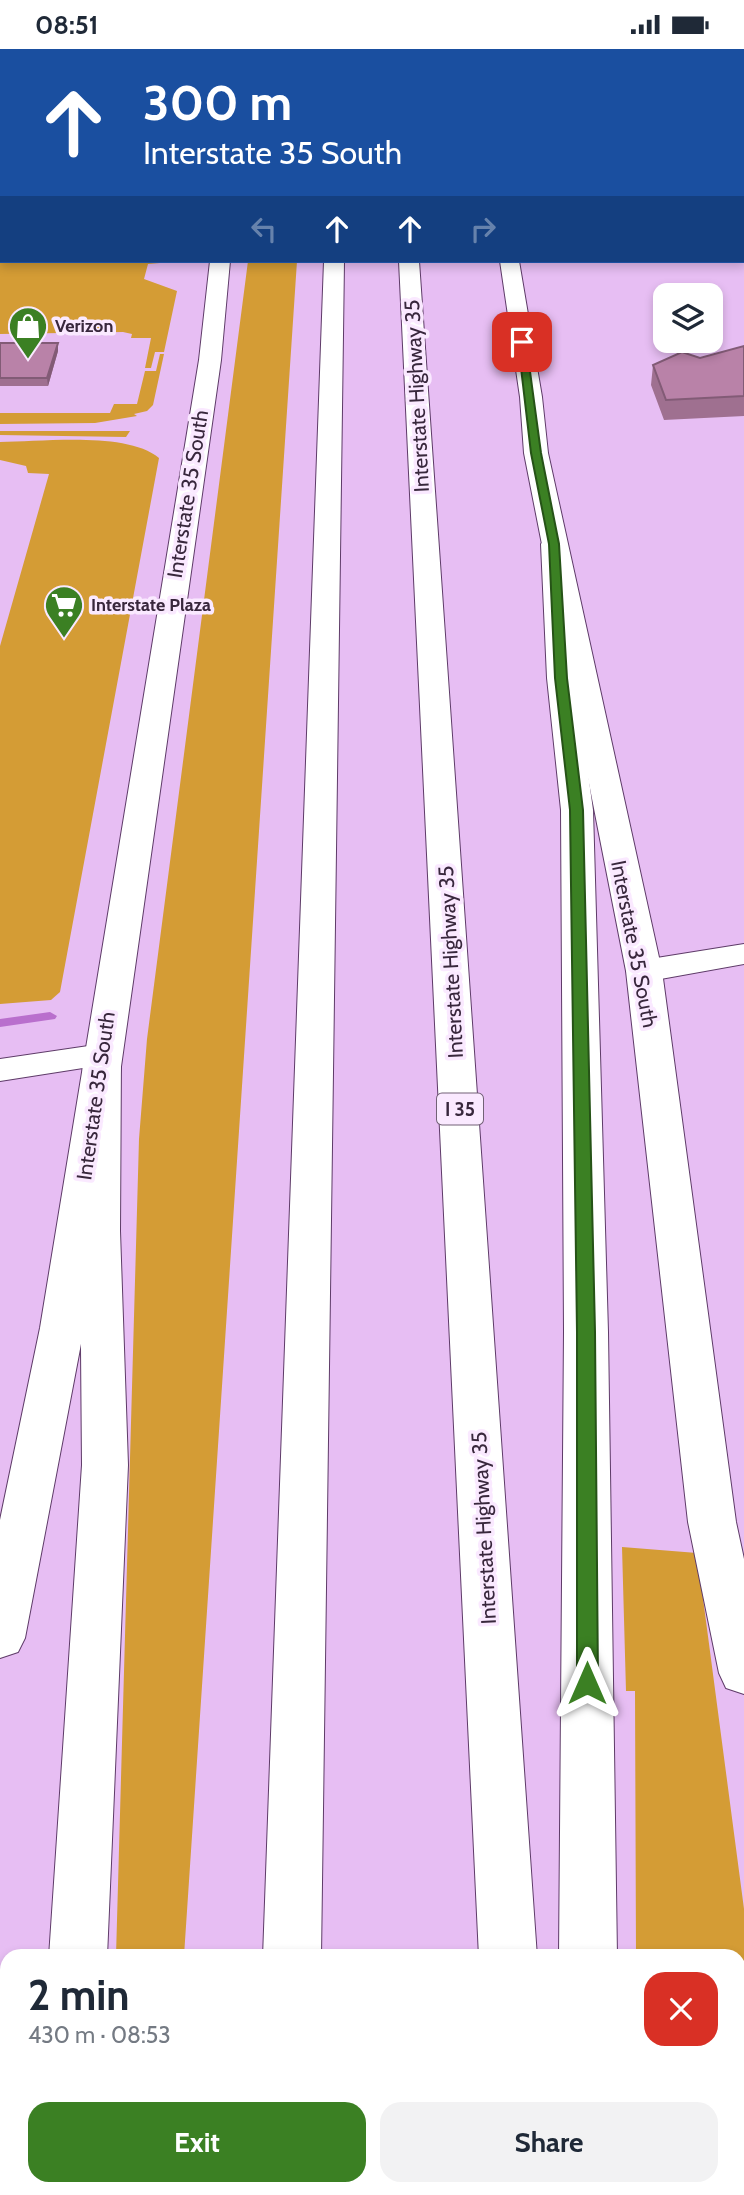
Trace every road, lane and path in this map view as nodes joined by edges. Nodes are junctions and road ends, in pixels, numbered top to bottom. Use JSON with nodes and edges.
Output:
{"nodes":[{"id":1,"x":220,"y":263,"type":"edge"},
{"id":2,"x":334,"y":263,"type":"edge"},
{"id":3,"x":409,"y":263,"type":"edge"},
{"id":4,"x":509,"y":263,"type":"edge"},
{"id":5,"x":554,"y":544,"type":"junction"},
{"id":6,"x":744,"y":954,"type":"edge"},
{"id":7,"x":644,"y":971,"type":"junction"},
{"id":8,"x":102,"y":1055,"type":"junction"},
{"id":9,"x":0,"y":1070,"type":"edge"},
{"id":10,"x":0,"y":1638,"type":"edge"},
{"id":11,"x":744,"y":1673,"type":"edge"},
{"id":12,"x":79,"y":1949,"type":"edge"},
{"id":13,"x":292,"y":1949,"type":"edge"},
{"id":14,"x":508,"y":1949,"type":"edge"},
{"id":15,"x":588,"y":1949,"type":"edge"}],
"edges":[{"from":1,"to":8,"type":"main road","name":"Interstate 35 South"},
{"from":2,"to":13,"type":"main road"},
{"from":3,"to":14,"type":"main road","name":"Interstate Highway 35","number":"I 35"},
{"from":4,"to":5,"type":"main road","name":"Interstate 35 South"},
{"from":5,"to":7,"type":"main road","name":"Interstate 35 South"},
{"from":5,"to":15,"type":"main road"},
{"from":6,"to":7,"type":"main road"},
{"from":7,"to":11,"type":"main road","name":"Interstate 35 South"},
{"from":8,"to":9,"type":"main road"},
{"from":8,"to":10,"type":"main road","name":"Interstate 35 South"},
{"from":8,"to":12,"type":"main road"}]}
